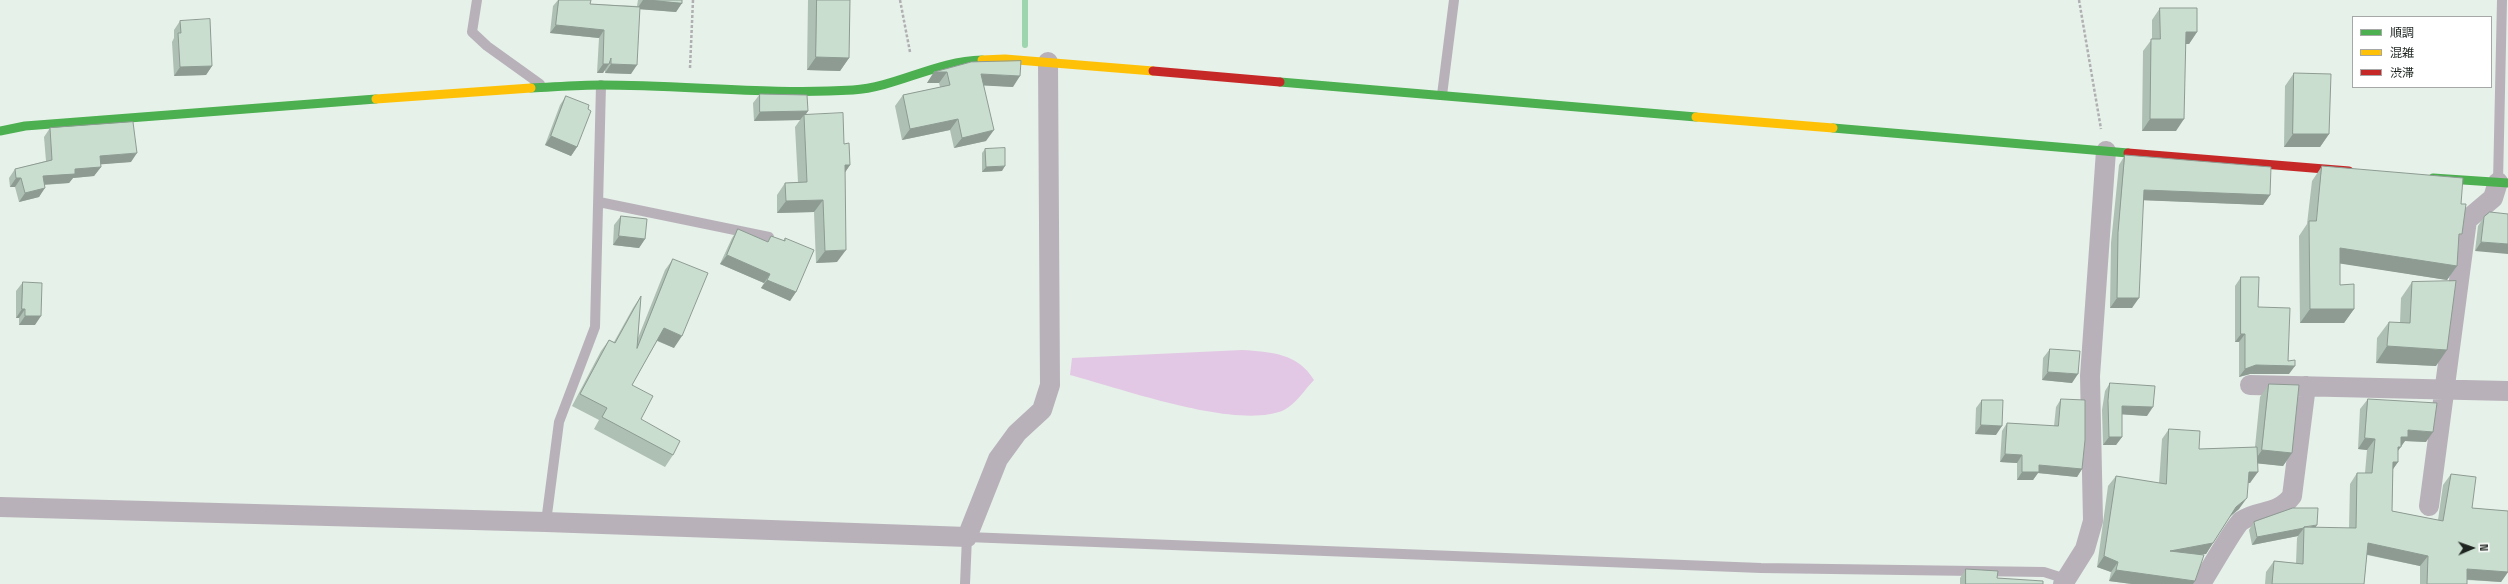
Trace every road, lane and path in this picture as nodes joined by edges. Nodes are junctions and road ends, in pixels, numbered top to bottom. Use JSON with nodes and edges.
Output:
{"nodes":[{"id":1,"x":477,"y":0,"type":"edge"},
{"id":2,"x":693,"y":0,"type":"edge"},
{"id":3,"x":900,"y":0,"type":"edge"},
{"id":4,"x":1454,"y":0,"type":"edge"},
{"id":5,"x":2078,"y":0,"type":"edge"},
{"id":6,"x":2502,"y":0,"type":"edge"},
{"id":7,"x":1048,"y":62,"type":"junction"},
{"id":8,"x":914,"y":73,"type":"junction"},
{"id":9,"x":601,"y":85,"type":"junction"},
{"id":10,"x":544,"y":87,"type":"junction"},
{"id":11,"x":688,"y":88,"type":"junction"},
{"id":12,"x":1442,"y":95,"type":"junction"},
{"id":13,"x":0,"y":131,"type":"edge"},
{"id":14,"x":2106,"y":151,"type":"junction"},
{"id":15,"x":2358,"y":172,"type":"edge"},
{"id":16,"x":2420,"y":176,"type":"edge"},
{"id":17,"x":2503,"y":183,"type":"edge"},
{"id":18,"x":599,"y":202,"type":"junction"},
{"id":19,"x":769,"y":237,"type":"edge"},
{"id":20,"x":2250,"y":385,"type":"dead end"},
{"id":21,"x":2306,"y":386,"type":"junction"},
{"id":22,"x":2445,"y":389,"type":"junction"},
{"id":23,"x":2508,"y":390,"type":"edge"},
{"id":24,"x":2429,"y":506,"type":"dead end"},
{"id":25,"x":0,"y":507,"type":"edge"},
{"id":26,"x":546,"y":522,"type":"junction"},
{"id":27,"x":967,"y":537,"type":"junction"},
{"id":28,"x":2067,"y":582,"type":"edge"},
{"id":29,"x":965,"y":584,"type":"edge"},
{"id":30,"x":2201,"y":584,"type":"edge"}],
"edges":[{"from":1,"to":10,"type":"lane"},
{"from":2,"to":11,"type":"path"},
{"from":3,"to":8,"type":"path"},
{"from":4,"to":12,"type":"lane"},
{"from":5,"to":14,"type":"path"},
{"from":6,"to":17,"type":"lane"},
{"from":7,"to":8,"type":"street"},
{"from":7,"to":12,"type":"street"},
{"from":7,"to":27,"type":"street"},
{"from":8,"to":11,"type":"street"},
{"from":9,"to":10,"type":"street"},
{"from":9,"to":11,"type":"street"},
{"from":9,"to":18,"type":"lane"},
{"from":10,"to":13,"type":"street"},
{"from":12,"to":14,"type":"street"},
{"from":14,"to":15,"type":"street"},
{"from":14,"to":28,"type":"street"},
{"from":16,"to":17,"type":"street"},
{"from":17,"to":22,"type":"street"},
{"from":18,"to":19,"type":"lane"},
{"from":18,"to":26,"type":"lane"},
{"from":20,"to":21,"type":"street"},
{"from":21,"to":22,"type":"street"},
{"from":21,"to":30,"type":"street"},
{"from":22,"to":23,"type":"street"},
{"from":22,"to":24,"type":"street"},
{"from":25,"to":26,"type":"street"},
{"from":26,"to":27,"type":"street"},
{"from":27,"to":28,"type":"lane"},
{"from":27,"to":29,"type":"lane"}]}
